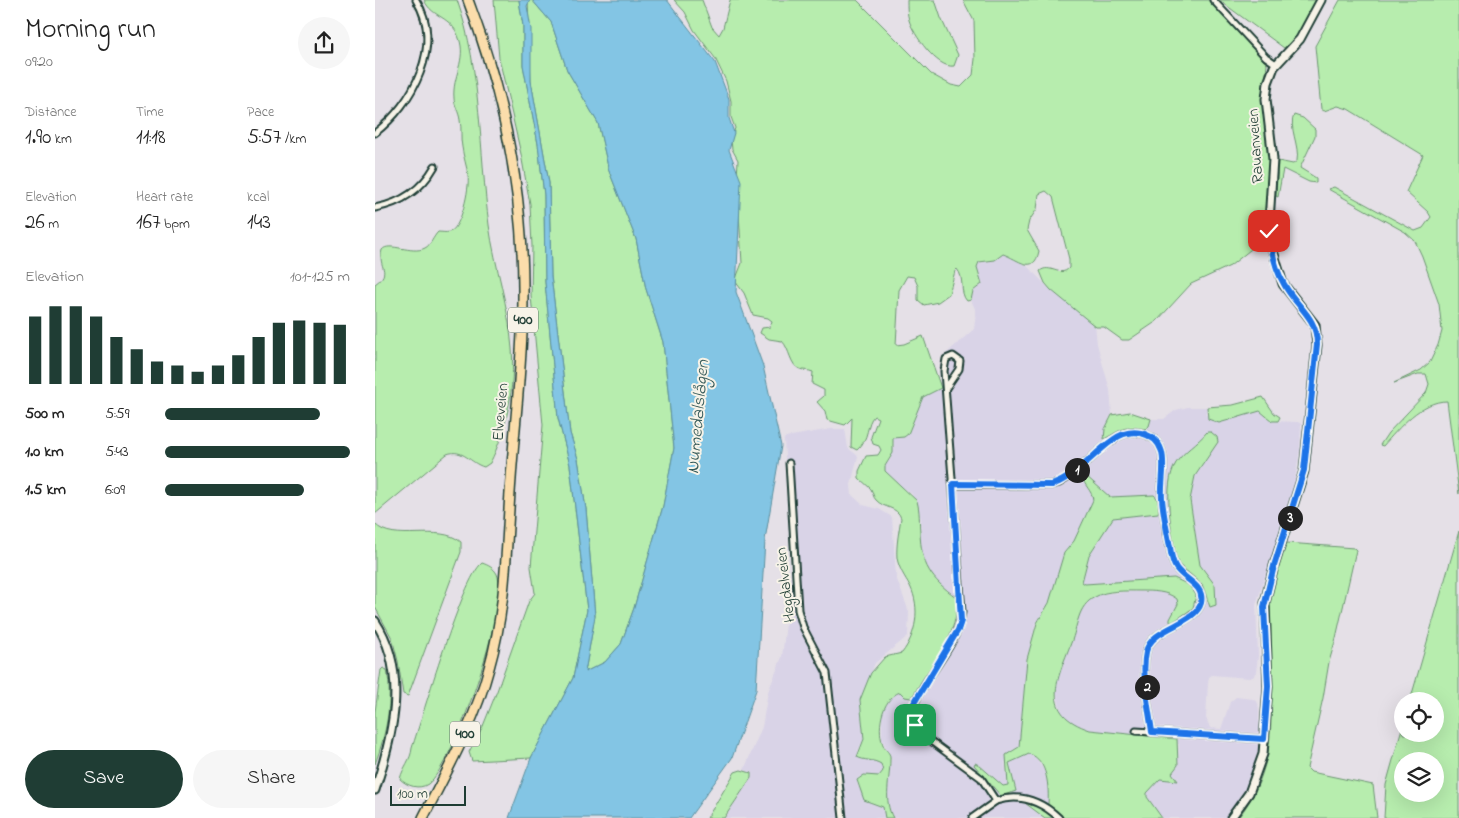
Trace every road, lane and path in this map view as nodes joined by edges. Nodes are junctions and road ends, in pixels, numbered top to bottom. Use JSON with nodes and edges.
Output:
{"nodes":[{"id":1,"x":416,"y":0,"type":"edge"},
{"id":2,"x":468,"y":0,"type":"edge"},
{"id":3,"x":1213,"y":0,"type":"edge"},
{"id":4,"x":1321,"y":0,"type":"edge"},
{"id":5,"x":1276,"y":64,"type":"junction"},
{"id":6,"x":375,"y":133,"type":"edge"},
{"id":7,"x":435,"y":166,"type":"dead end"},
{"id":8,"x":375,"y":208,"type":"edge"},
{"id":9,"x":946,"y":388,"type":"junction"},
{"id":10,"x":789,"y":463,"type":"dead end"},
{"id":11,"x":953,"y":484,"type":"junction"},
{"id":12,"x":375,"y":621,"type":"edge"},
{"id":13,"x":1136,"y":731,"type":"dead end"},
{"id":14,"x":1152,"y":732,"type":"junction"},
{"id":15,"x":1264,"y":739,"type":"junction"},
{"id":16,"x":375,"y":790,"type":"edge"},
{"id":17,"x":996,"y":801,"type":"junction"},
{"id":18,"x":423,"y":818,"type":"edge"},
{"id":19,"x":843,"y":818,"type":"edge"},
{"id":20,"x":972,"y":818,"type":"edge"},
{"id":21,"x":1059,"y":818,"type":"edge"},
{"id":22,"x":1231,"y":818,"type":"edge"}],
"edges":[{"from":1,"to":6,"type":"street"},
{"from":2,"to":18,"type":"highway","name":"Elveveien","number":"400"},
{"from":3,"to":5,"type":"street"},
{"from":4,"to":5,"type":"main road","name":"Rauanveien"},
{"from":5,"to":15,"type":"main road","name":"Rauanveien"},
{"from":7,"to":8,"type":"street"},
{"from":9,"to":9,"type":"street"},
{"from":9,"to":11,"type":"street"},
{"from":10,"to":19,"type":"street","name":"Hegdalveien"},
{"from":11,"to":14,"type":"street"},
{"from":11,"to":17,"type":"street"},
{"from":12,"to":16,"type":"main road"},
{"from":13,"to":14,"type":"street"},
{"from":14,"to":15,"type":"street"},
{"from":15,"to":22,"type":"main road","name":"Rauanveien"},
{"from":17,"to":20,"type":"street"},
{"from":17,"to":21,"type":"street"}]}
